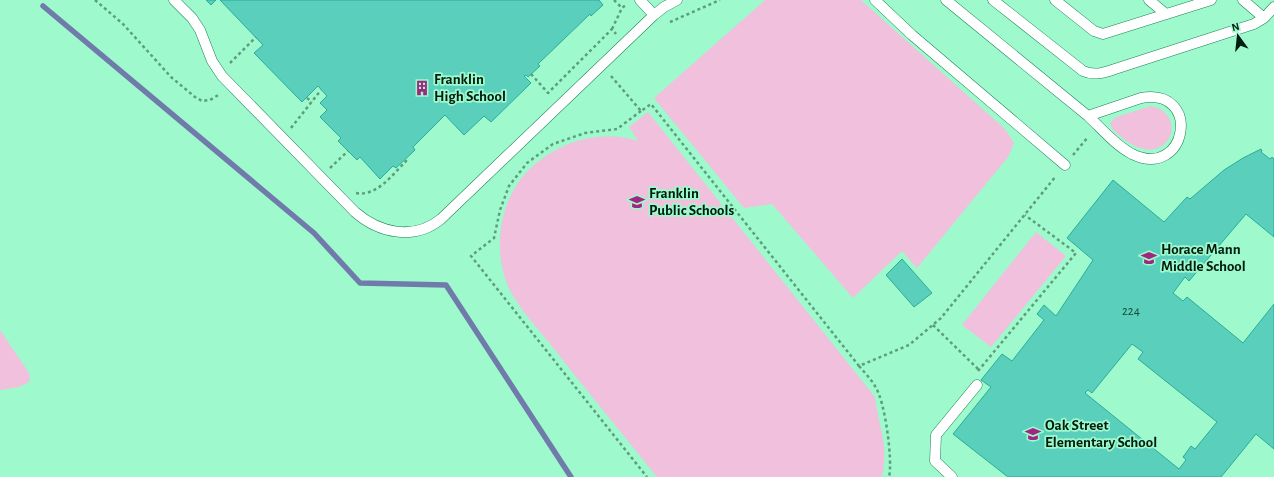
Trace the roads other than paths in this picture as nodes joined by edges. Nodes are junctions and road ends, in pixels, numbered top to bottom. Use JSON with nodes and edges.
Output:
{"nodes":[{"id":1,"x":174,"y":0,"type":"edge"},
{"id":2,"x":640,"y":0,"type":"edge"},
{"id":3,"x":677,"y":0,"type":"edge"},
{"id":4,"x":875,"y":0,"type":"edge"},
{"id":5,"x":946,"y":0,"type":"edge"},
{"id":6,"x":993,"y":0,"type":"edge"},
{"id":7,"x":1054,"y":0,"type":"edge"},
{"id":8,"x":1149,"y":0,"type":"edge"},
{"id":9,"x":1211,"y":0,"type":"edge"},
{"id":10,"x":1243,"y":0,"type":"edge"},
{"id":11,"x":1274,"y":7,"type":"edge"},
{"id":12,"x":1166,"y":14,"type":"junction"},
{"id":13,"x":654,"y":15,"type":"junction"},
{"id":14,"x":1264,"y":18,"type":"junction"},
{"id":15,"x":1088,"y":116,"type":"junction"},
{"id":16,"x":1065,"y":165,"type":"road end"},
{"id":17,"x":978,"y":385,"type":"road end"},
{"id":18,"x":952,"y":477,"type":"edge"}],
"edges":[{"from":1,"to":13,"type":"lane"},
{"from":2,"to":13,"type":"lane"},
{"from":3,"to":13,"type":"lane"},
{"from":4,"to":16,"type":"lane"},
{"from":5,"to":15,"type":"lane"},
{"from":6,"to":14,"type":"lane"},
{"from":7,"to":12,"type":"lane"},
{"from":8,"to":12,"type":"lane"},
{"from":9,"to":12,"type":"lane"},
{"from":10,"to":14,"type":"lane"},
{"from":11,"to":14,"type":"lane"},
{"from":15,"to":15,"type":"lane"},
{"from":17,"to":18,"type":"lane"}]}
